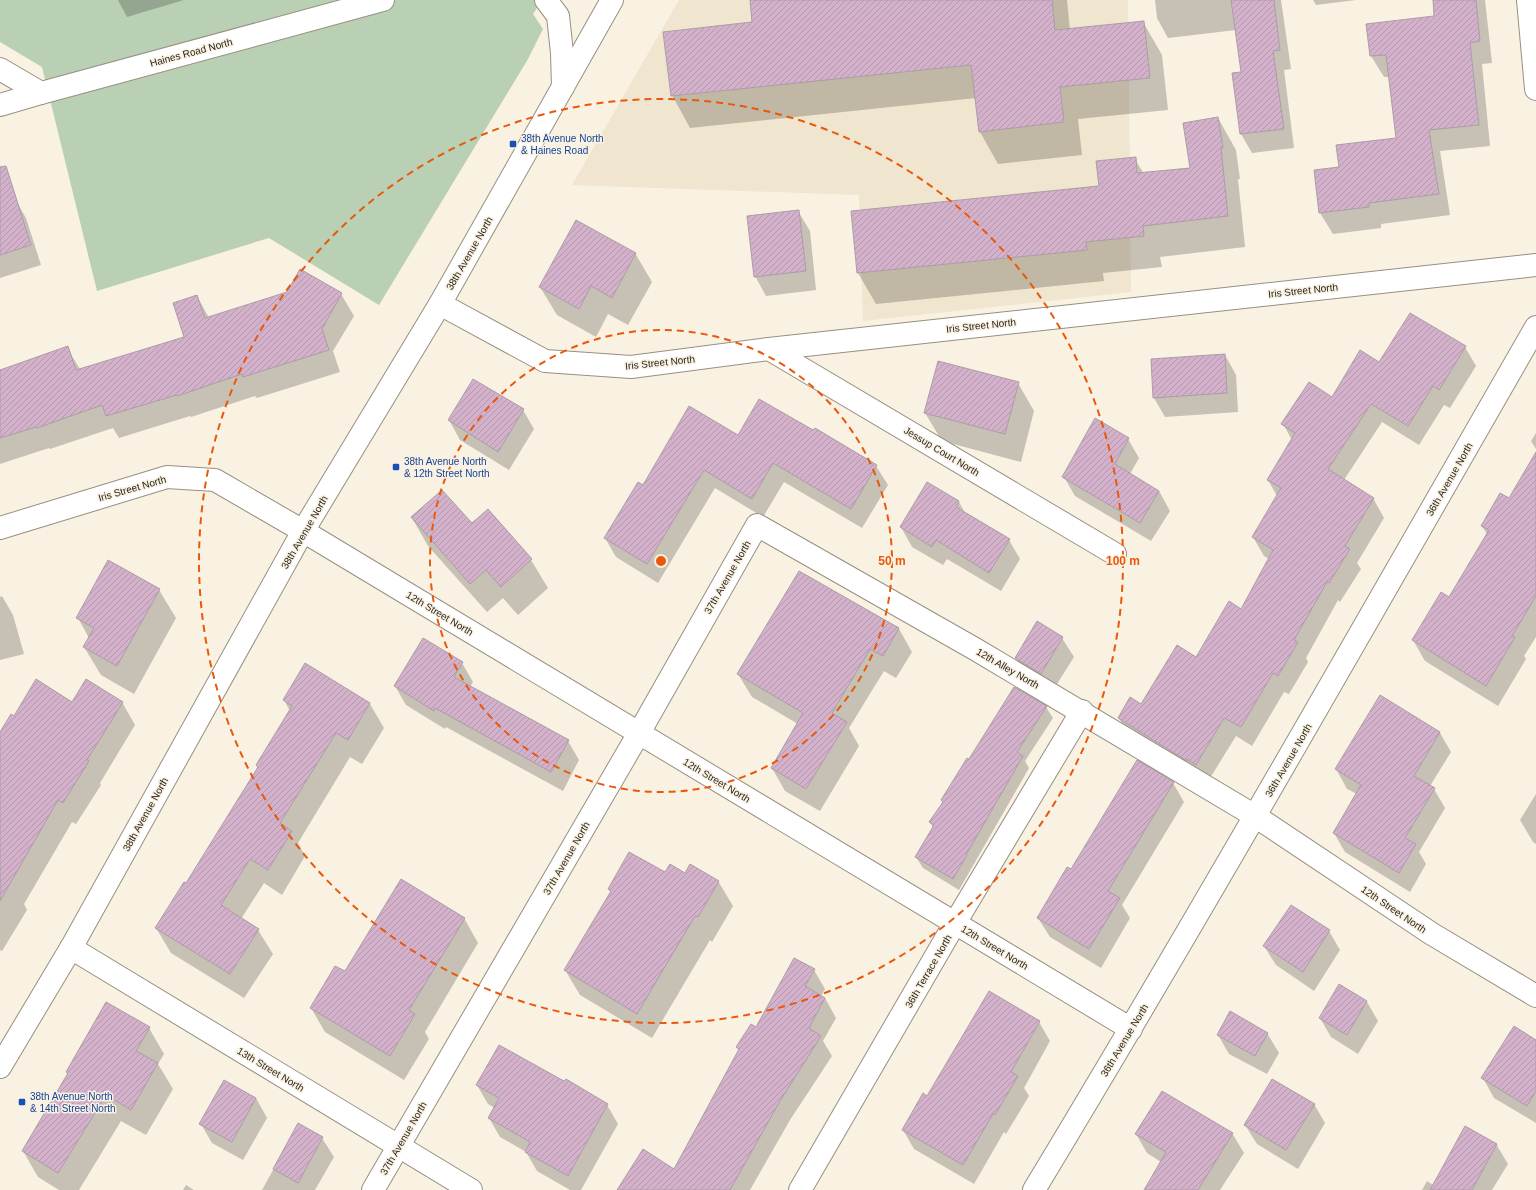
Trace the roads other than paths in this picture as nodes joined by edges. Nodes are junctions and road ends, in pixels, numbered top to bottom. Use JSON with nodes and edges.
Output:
{"nodes":[{"id":1,"x":383,"y":0,"type":"edge"},
{"id":2,"x":546,"y":0,"type":"edge"},
{"id":3,"x":612,"y":0,"type":"edge"},
{"id":4,"x":1528,"y":0,"type":"edge"},
{"id":5,"x":0,"y":69,"type":"edge"},
{"id":6,"x":563,"y":87,"type":"junction"},
{"id":7,"x":1536,"y":89,"type":"edge"},
{"id":8,"x":41,"y":93,"type":"junction"},
{"id":9,"x":0,"y":105,"type":"edge"},
{"id":10,"x":1536,"y":264,"type":"edge"},
{"id":11,"x":440,"y":304,"type":"junction"},
{"id":12,"x":1536,"y":327,"type":"edge"},
{"id":13,"x":769,"y":349,"type":"junction"},
{"id":14,"x":757,"y":525,"type":"joint"},
{"id":15,"x":0,"y":528,"type":"edge"},
{"id":16,"x":303,"y":531,"type":"junction"},
{"id":17,"x":1115,"y":554,"type":"dead end"},
{"id":18,"x":1082,"y":711,"type":"junction"},
{"id":19,"x":639,"y":732,"type":"junction"},
{"id":20,"x":1255,"y":816,"type":"junction"},
{"id":21,"x":955,"y":923,"type":"junction"},
{"id":22,"x":71,"y":948,"type":"junction"},
{"id":23,"x":1536,"y":996,"type":"edge"},
{"id":24,"x":1131,"y":1029,"type":"junction"},
{"id":25,"x":0,"y":1067,"type":"edge"},
{"id":26,"x":398,"y":1146,"type":"junction"},
{"id":27,"x":373,"y":1190,"type":"edge"},
{"id":28,"x":471,"y":1190,"type":"edge"},
{"id":29,"x":800,"y":1190,"type":"edge"},
{"id":30,"x":1034,"y":1190,"type":"edge"}],
"edges":[{"from":1,"to":8,"type":"street","name":"Haines Road North"},
{"from":2,"to":6,"type":"street"},
{"from":3,"to":6,"type":"street","name":"38th Avenue North"},
{"from":4,"to":7,"type":"street"},
{"from":5,"to":8,"type":"street"},
{"from":6,"to":11,"type":"street","name":"38th Avenue North"},
{"from":8,"to":9,"type":"street","name":"Haines Road North"},
{"from":10,"to":13,"type":"street","name":"Iris Street North"},
{"from":11,"to":13,"type":"street","name":"Iris Street North"},
{"from":11,"to":16,"type":"street","name":"38th Avenue North"},
{"from":12,"to":20,"type":"street","name":"36th Avenue North"},
{"from":13,"to":17,"type":"street","name":"Jessup Court North"},
{"from":14,"to":18,"type":"street","name":"12th Alley North"},
{"from":14,"to":19,"type":"street","name":"37th Avenue North"},
{"from":15,"to":16,"type":"street","name":"Iris Street North"},
{"from":16,"to":19,"type":"street","name":"12th Street North"},
{"from":16,"to":22,"type":"street","name":"38th Avenue North"},
{"from":18,"to":20,"type":"street","name":"12th Alley North"},
{"from":18,"to":21,"type":"street","name":"36th Terrace North"},
{"from":19,"to":21,"type":"street","name":"12th Street North"},
{"from":19,"to":26,"type":"street","name":"37th Avenue North"},
{"from":20,"to":23,"type":"street","name":"12th Street North"},
{"from":20,"to":24,"type":"street","name":"36th Avenue North"},
{"from":21,"to":24,"type":"street","name":"12th Street North"},
{"from":21,"to":29,"type":"street","name":"36th Terrace North"},
{"from":22,"to":25,"type":"street","name":"38th Avenue North"},
{"from":22,"to":26,"type":"street","name":"13th Street North"},
{"from":24,"to":30,"type":"street","name":"36th Avenue North"},
{"from":26,"to":27,"type":"street","name":"37th Avenue North"},
{"from":26,"to":28,"type":"street","name":"13th Street North"}]}
